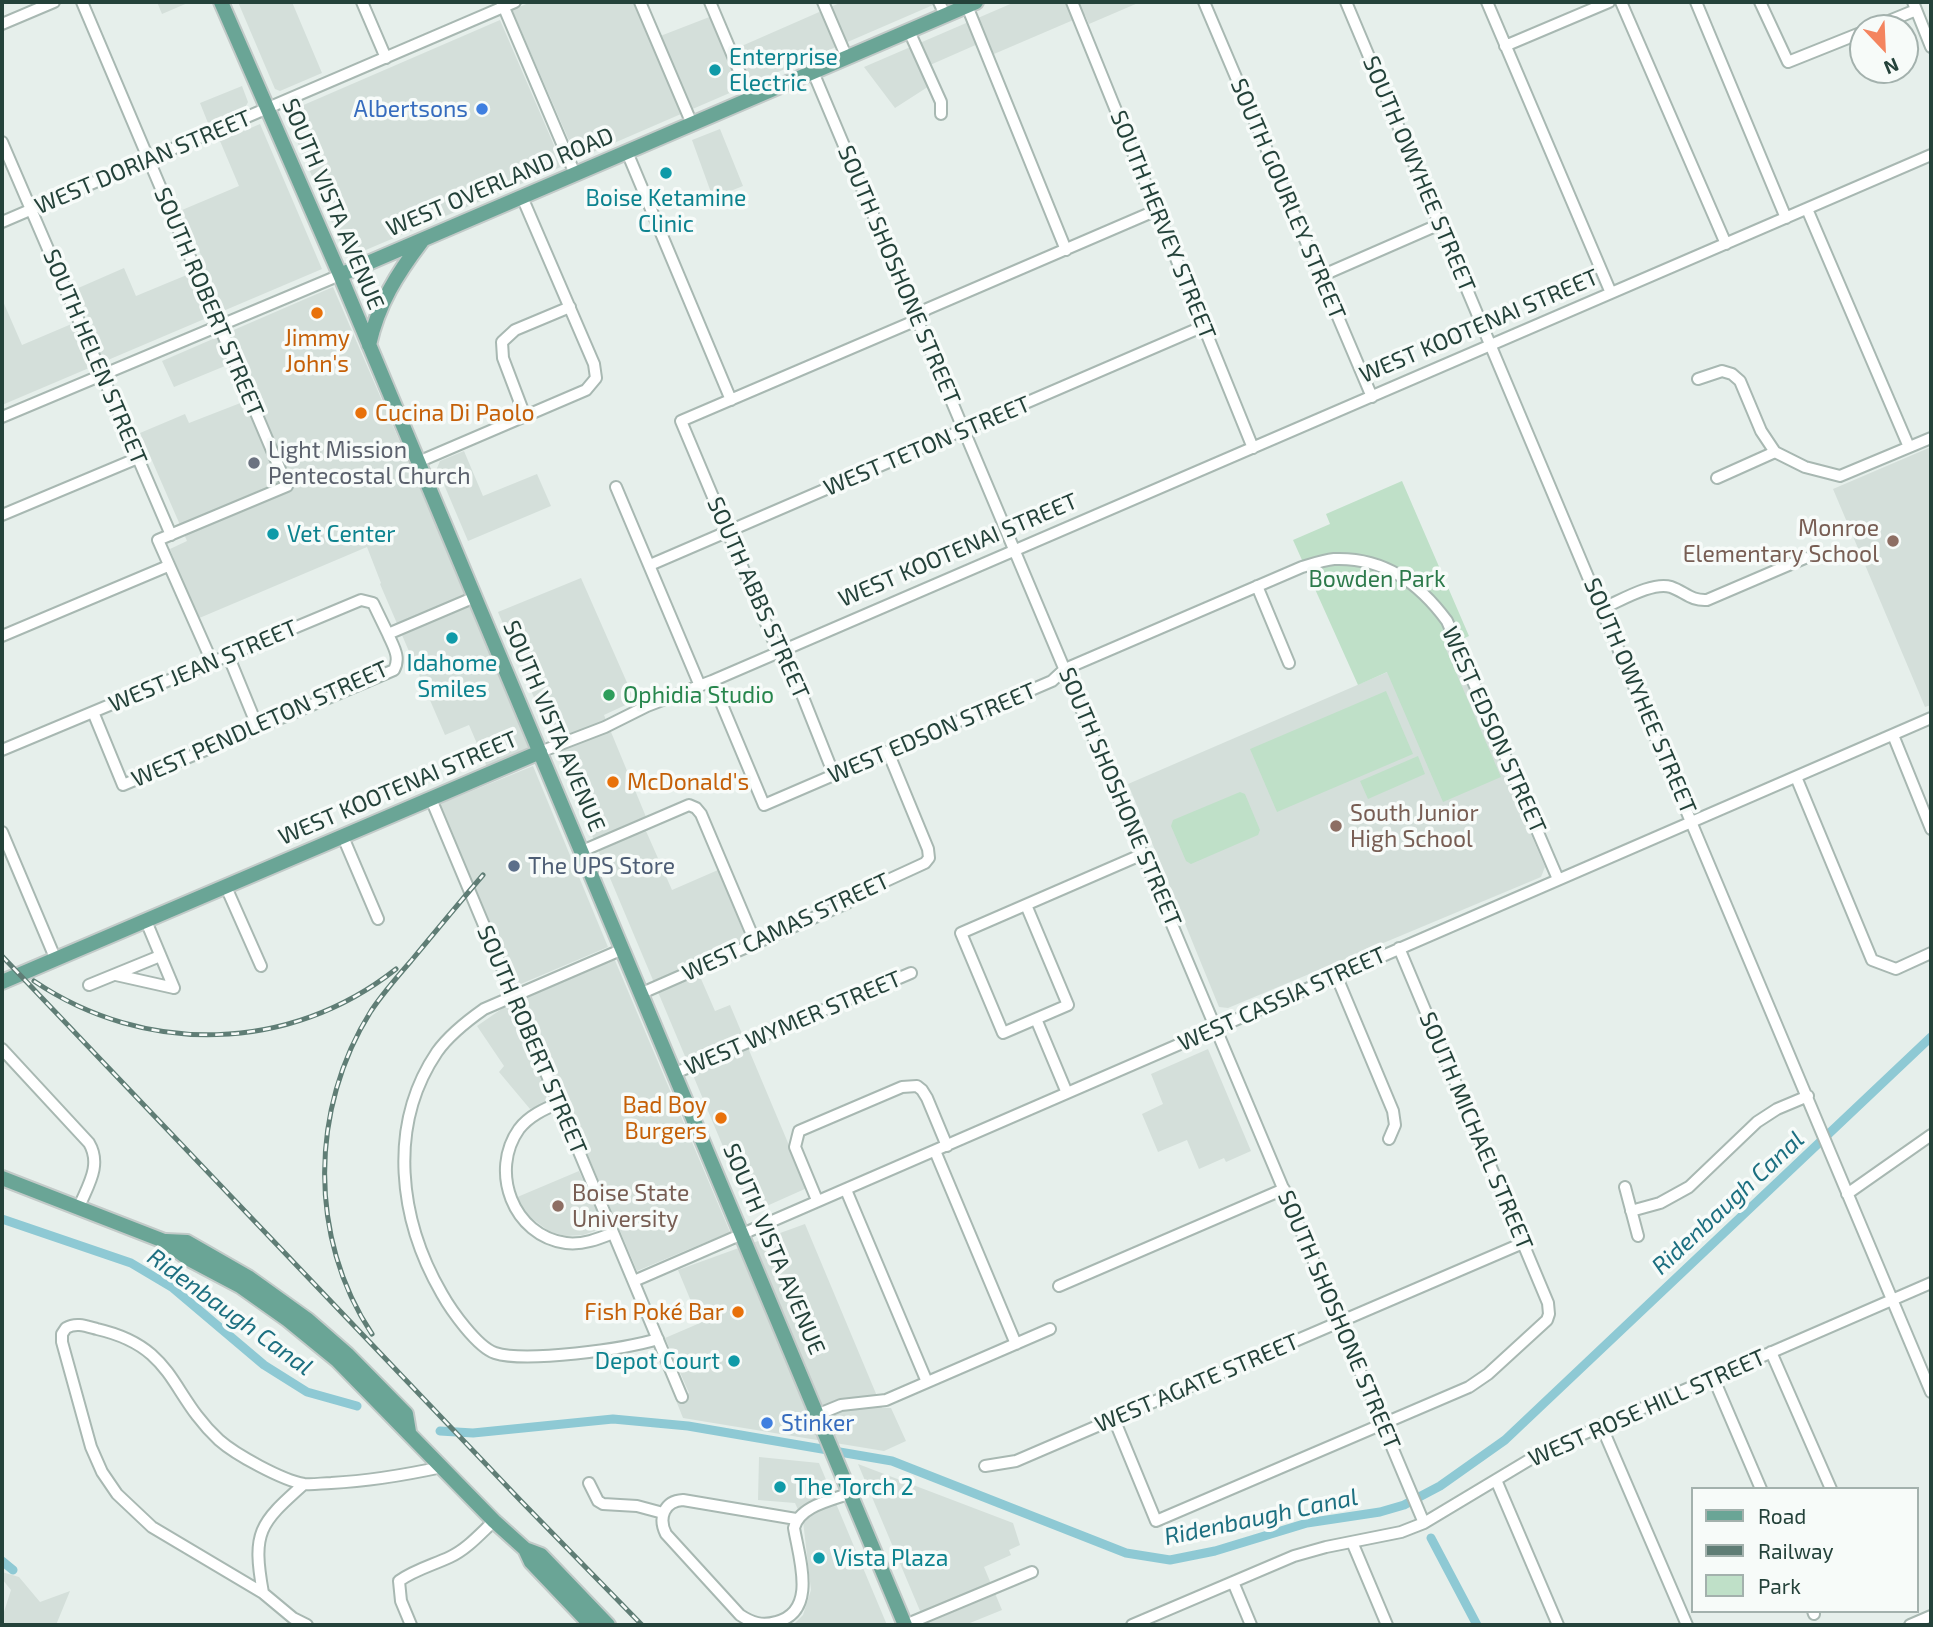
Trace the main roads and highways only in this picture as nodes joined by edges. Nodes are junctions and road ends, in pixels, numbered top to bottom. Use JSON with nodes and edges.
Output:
{"nodes":[{"id":1,"x":221,"y":2,"type":"edge"},
{"id":2,"x":971,"y":4,"type":"edge"},
{"id":3,"x":942,"y":8,"type":"edge"},
{"id":4,"x":422,"y":240,"type":"junction"},
{"id":5,"x":340,"y":275,"type":"junction"},
{"id":6,"x":369,"y":345,"type":"junction"},
{"id":7,"x":540,"y":752,"type":"junction"},
{"id":8,"x":2,"y":982,"type":"edge"},
{"id":9,"x":2,"y":1178,"type":"edge"},
{"id":10,"x":525,"y":1549,"type":"junction"},
{"id":11,"x":588,"y":1625,"type":"edge"},
{"id":12,"x":608,"y":1625,"type":"edge"},
{"id":13,"x":905,"y":1625,"type":"edge"}],
"edges":[{"from":1,"to":5,"type":"main road","name":"SOUTH VISTA AVENUE"},
{"from":2,"to":3,"type":"main road","name":"WEST OVERLAND ROAD"},
{"from":3,"to":4,"type":"main road","name":"WEST OVERLAND ROAD"},
{"from":4,"to":5,"type":"main road","name":"WEST OVERLAND ROAD"},
{"from":4,"to":6,"type":"main road"},
{"from":5,"to":6,"type":"main road","name":"SOUTH VISTA AVENUE"},
{"from":6,"to":7,"type":"main road","name":"SOUTH VISTA AVENUE"},
{"from":7,"to":8,"type":"main road","name":"WEST KOOTENAI STREET"},
{"from":7,"to":13,"type":"main road","name":"SOUTH VISTA AVENUE"},
{"from":9,"to":10,"type":"main road"},
{"from":10,"to":11,"type":"main road"},
{"from":10,"to":12,"type":"main road"}]}
